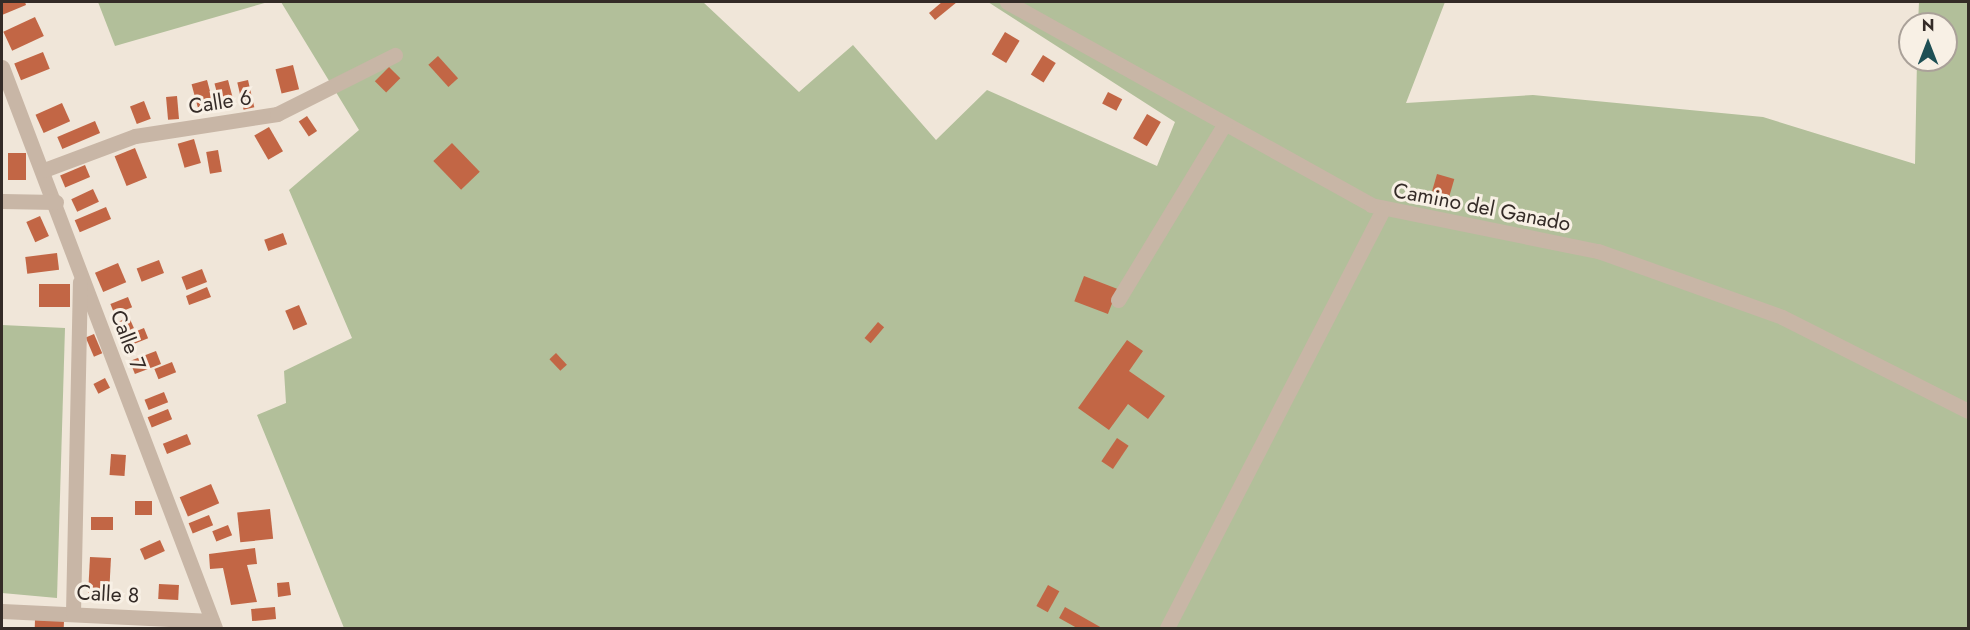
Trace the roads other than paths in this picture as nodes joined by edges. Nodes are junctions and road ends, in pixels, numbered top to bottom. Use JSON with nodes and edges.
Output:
{"nodes":[{"id":1,"x":1007,"y":2,"type":"edge"},
{"id":2,"x":395,"y":55,"type":"dead end"},
{"id":3,"x":2,"y":67,"type":"edge"},
{"id":4,"x":1224,"y":125,"type":"junction"},
{"id":5,"x":44,"y":171,"type":"junction"},
{"id":6,"x":2,"y":201,"type":"edge"},
{"id":7,"x":56,"y":202,"type":"junction"},
{"id":8,"x":1383,"y":210,"type":"junction"},
{"id":9,"x":80,"y":273,"type":"junction"},
{"id":10,"x":1119,"y":300,"type":"dead end"},
{"id":11,"x":1968,"y":411,"type":"edge"},
{"id":12,"x":2,"y":610,"type":"edge"},
{"id":13,"x":73,"y":613,"type":"junction"},
{"id":14,"x":213,"y":625,"type":"edge"},
{"id":15,"x":1167,"y":628,"type":"edge"}],
"edges":[{"from":1,"to":4,"type":"street","name":"Camino del Ganado"},
{"from":2,"to":5,"type":"street","name":"Calle 6"},
{"from":3,"to":5,"type":"street","name":"Calle 7"},
{"from":4,"to":8,"type":"street","name":"Camino del Ganado"},
{"from":4,"to":10,"type":"street"},
{"from":5,"to":7,"type":"street","name":"Calle 7"},
{"from":6,"to":7,"type":"street"},
{"from":7,"to":9,"type":"street","name":"Calle 7"},
{"from":8,"to":11,"type":"street","name":"Camino del Ganado"},
{"from":8,"to":15,"type":"street"},
{"from":9,"to":13,"type":"street"},
{"from":9,"to":14,"type":"street","name":"Calle 7"},
{"from":12,"to":13,"type":"street","name":"Calle 8"},
{"from":13,"to":14,"type":"street","name":"Calle 8"}]}
